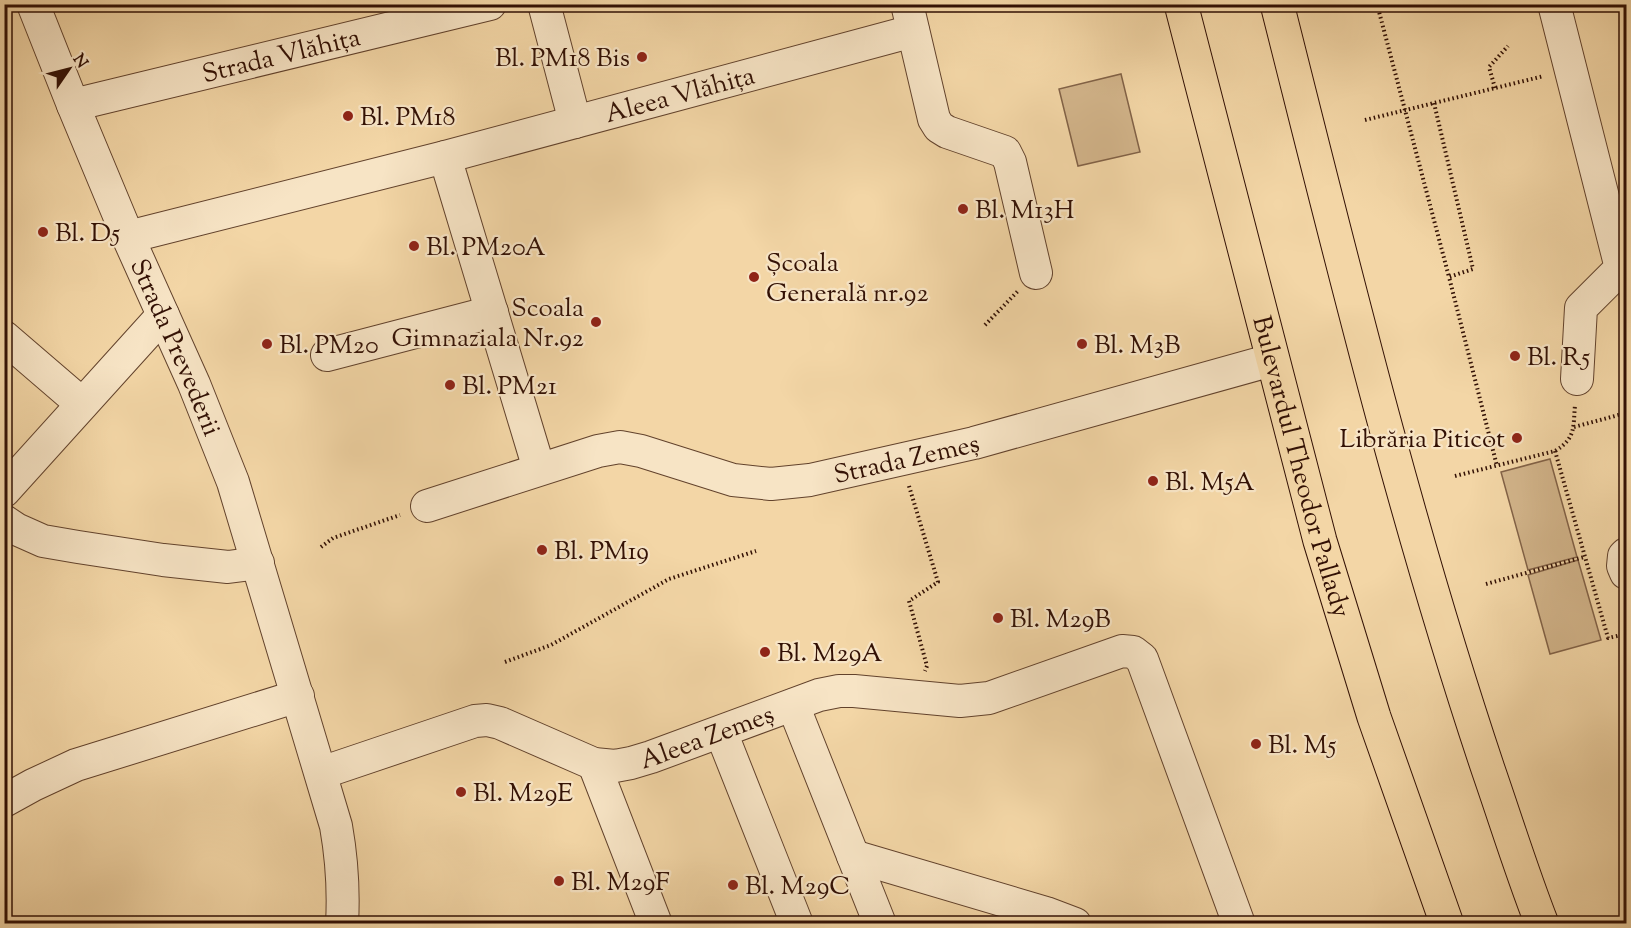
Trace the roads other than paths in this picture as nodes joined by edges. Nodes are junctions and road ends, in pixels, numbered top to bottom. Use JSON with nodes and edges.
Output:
{"nodes":[{"id":1,"x":33,"y":4,"type":"edge"},
{"id":2,"x":490,"y":4,"type":"edge"},
{"id":3,"x":544,"y":4,"type":"edge"},
{"id":4,"x":1181,"y":4,"type":"edge"},
{"id":5,"x":1277,"y":4,"type":"edge"},
{"id":6,"x":1554,"y":4,"type":"edge"},
{"id":7,"x":381,"y":17,"type":"edge"},
{"id":8,"x":910,"y":18,"type":"edge"},
{"id":9,"x":73,"y":105,"type":"junction"},
{"id":10,"x":575,"y":122,"type":"junction"},
{"id":11,"x":445,"y":157,"type":"junction"},
{"id":12,"x":128,"y":237,"type":"junction"},
{"id":13,"x":1036,"y":273,"type":"road end"},
{"id":14,"x":1624,"y":280,"type":"edge"},
{"id":15,"x":492,"y":312,"type":"junction"},
{"id":16,"x":163,"y":315,"type":"junction"},
{"id":17,"x":4,"y":337,"type":"edge"},
{"id":18,"x":327,"y":355,"type":"dead end"},
{"id":19,"x":1272,"y":360,"type":"junction"},
{"id":20,"x":1577,"y":379,"type":"road end"},
{"id":21,"x":81,"y":404,"type":"junction"},
{"id":22,"x":539,"y":469,"type":"junction"},
{"id":23,"x":4,"y":491,"type":"edge"},
{"id":24,"x":427,"y":506,"type":"road end"},
{"id":25,"x":4,"y":521,"type":"edge"},
{"id":26,"x":1626,"y":554,"type":"edge"},
{"id":27,"x":258,"y":563,"type":"junction"},
{"id":28,"x":1626,"y":573,"type":"edge"},
{"id":29,"x":298,"y":696,"type":"junction"},
{"id":30,"x":793,"y":705,"type":"junction"},
{"id":31,"x":721,"y":732,"type":"junction"},
{"id":32,"x":594,"y":764,"type":"junction"},
{"id":33,"x":321,"y":773,"type":"junction"},
{"id":34,"x":4,"y":801,"type":"edge"},
{"id":35,"x":853,"y":856,"type":"junction"},
{"id":36,"x":342,"y":924,"type":"edge"},
{"id":37,"x":656,"y":924,"type":"edge"},
{"id":38,"x":797,"y":924,"type":"edge"},
{"id":39,"x":880,"y":924,"type":"edge"},
{"id":40,"x":1075,"y":924,"type":"edge"},
{"id":41,"x":1239,"y":924,"type":"edge"},
{"id":42,"x":1447,"y":924,"type":"edge"},
{"id":43,"x":1542,"y":924,"type":"edge"}],
"edges":[{"from":1,"to":9,"type":"street","name":"Strada Prevederii"},
{"from":2,"to":7,"type":"street","name":"Strada Vlăhița"},
{"from":3,"to":10,"type":"street"},
{"from":4,"to":19,"type":"main road","name":"Bulevardul Theodor Pallady"},
{"from":5,"to":43,"type":"main road"},
{"from":6,"to":14,"type":"street"},
{"from":7,"to":9,"type":"street","name":"Strada Vlăhița"},
{"from":8,"to":10,"type":"street","name":"Aleea Vlăhița"},
{"from":8,"to":13,"type":"street","name":"Aleea Vlăhița"},
{"from":9,"to":12,"type":"street","name":"Strada Prevederii"},
{"from":10,"to":11,"type":"street","name":"Aleea Vlăhița"},
{"from":11,"to":12,"type":"street","name":"Aleea Vlăhița"},
{"from":11,"to":15,"type":"street"},
{"from":12,"to":16,"type":"street","name":"Strada Prevederii"},
{"from":14,"to":20,"type":"street"},
{"from":15,"to":18,"type":"street"},
{"from":15,"to":22,"type":"street"},
{"from":16,"to":21,"type":"street"},
{"from":16,"to":27,"type":"street","name":"Strada Prevederii"},
{"from":17,"to":21,"type":"street"},
{"from":19,"to":22,"type":"street","name":"Strada Zemeș"},
{"from":19,"to":42,"type":"main road","name":"Bulevardul Theodor Pallady"},
{"from":21,"to":23,"type":"street"},
{"from":22,"to":24,"type":"street","name":"Strada Zemeș"},
{"from":25,"to":27,"type":"street"},
{"from":26,"to":28,"type":"street"},
{"from":27,"to":29,"type":"street","name":"Strada Prevederii"},
{"from":29,"to":33,"type":"street","name":"Strada Prevederii"},
{"from":29,"to":34,"type":"street"},
{"from":30,"to":31,"type":"street","name":"Aleea Zemeș"},
{"from":30,"to":35,"type":"street"},
{"from":30,"to":41,"type":"street","name":"Aleea Zemeș"},
{"from":31,"to":32,"type":"street","name":"Aleea Zemeș"},
{"from":31,"to":38,"type":"street"},
{"from":32,"to":33,"type":"street","name":"Aleea Zemeș"},
{"from":32,"to":37,"type":"street"},
{"from":33,"to":36,"type":"street","name":"Strada Prevederii"},
{"from":35,"to":39,"type":"street"},
{"from":35,"to":40,"type":"street"}]}
